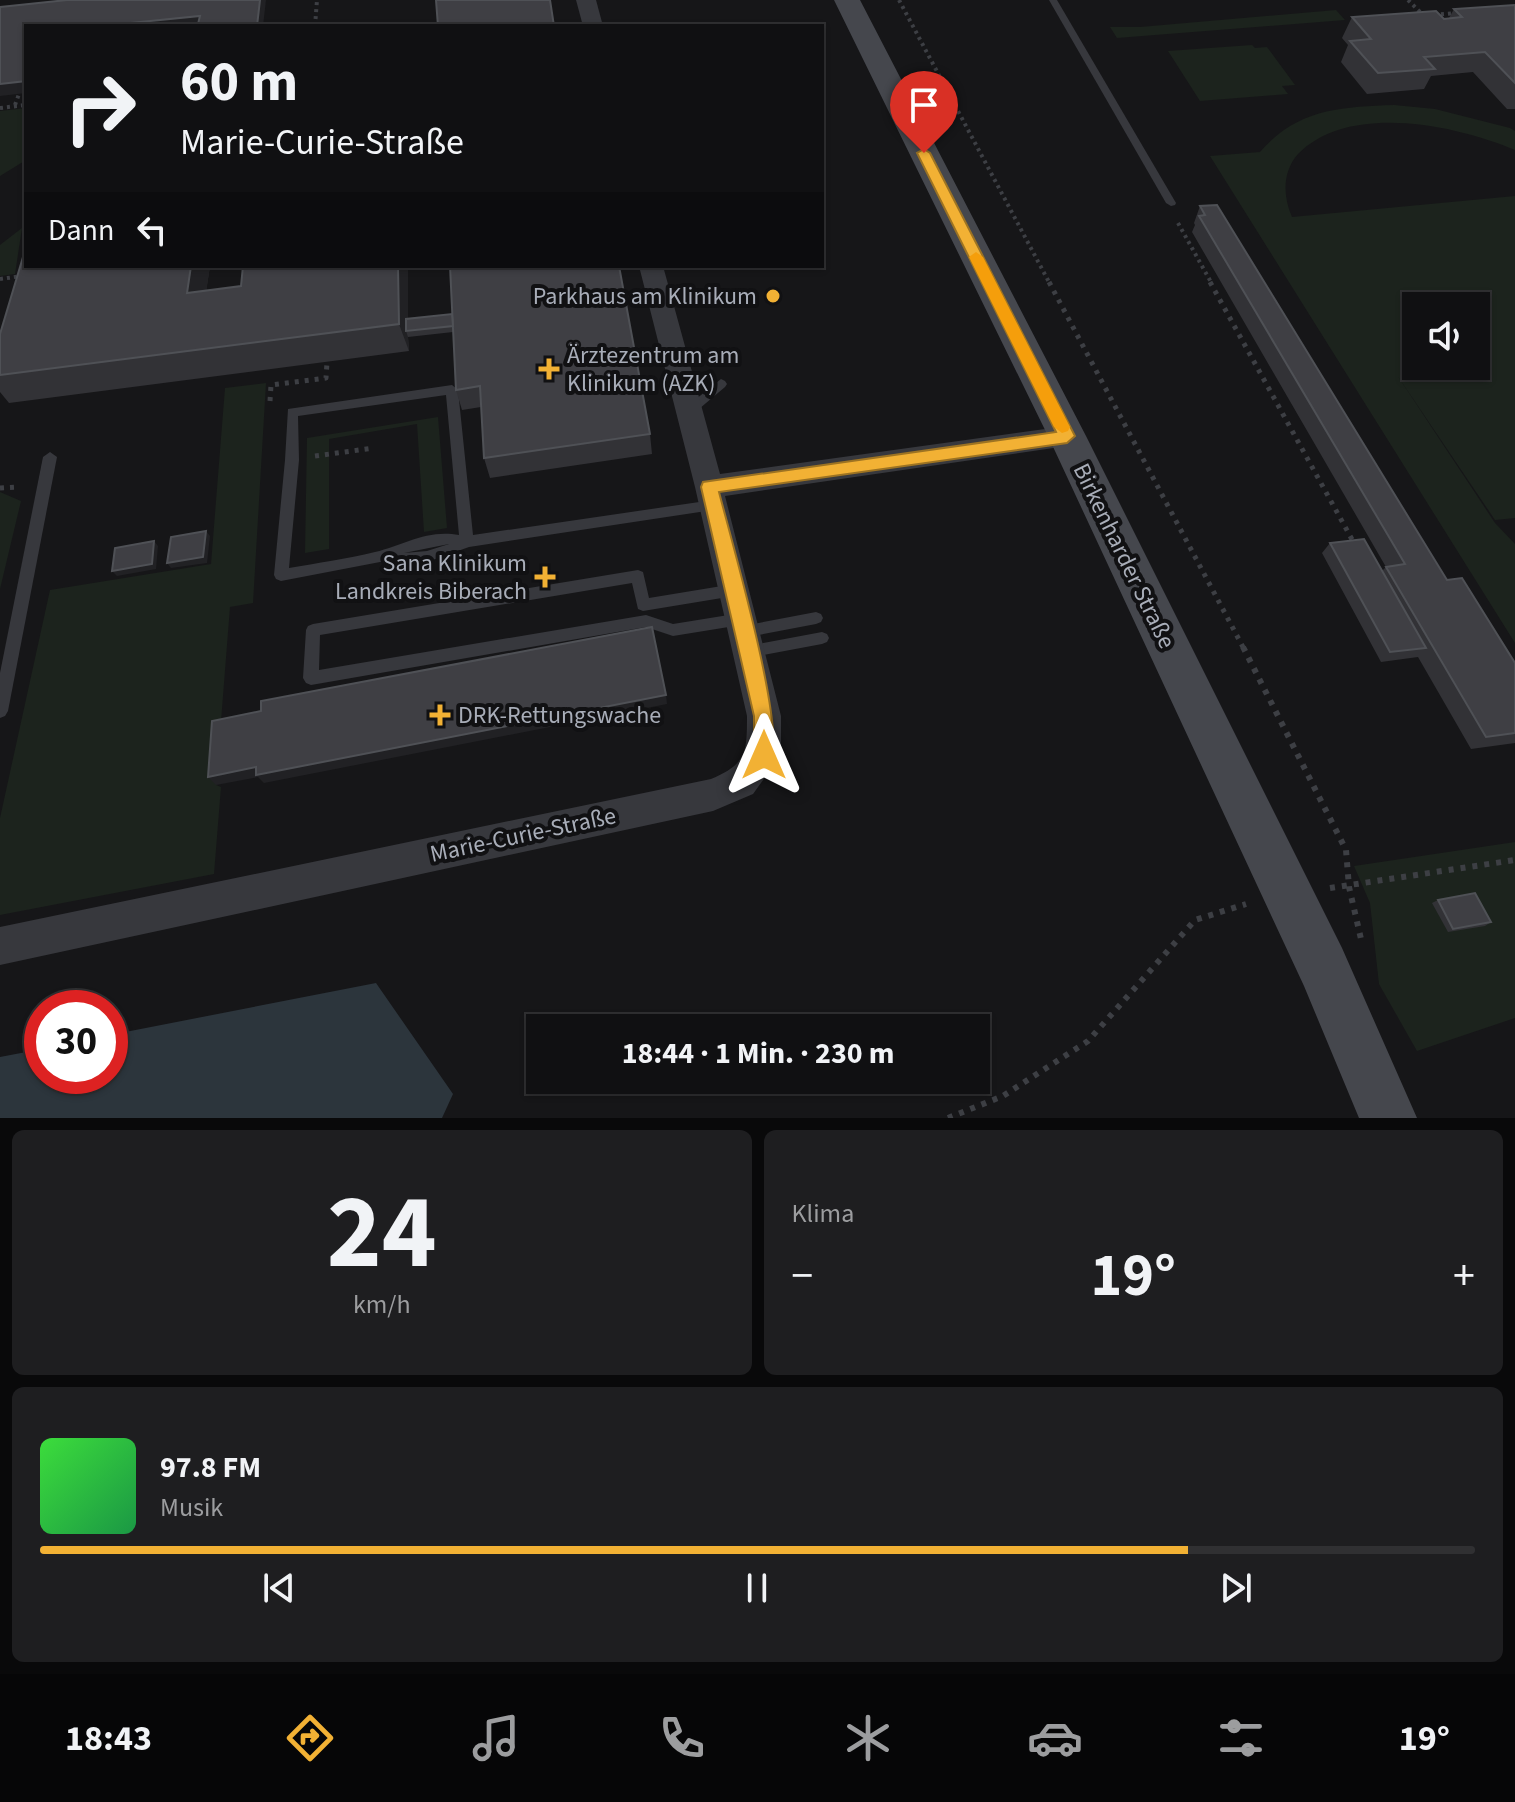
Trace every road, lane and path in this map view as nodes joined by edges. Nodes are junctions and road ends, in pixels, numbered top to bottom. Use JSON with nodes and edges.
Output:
{"nodes":[{"id":1,"x":317,"y":0,"type":"edge"},
{"id":2,"x":586,"y":0,"type":"edge"},
{"id":3,"x":847,"y":0,"type":"edge"},
{"id":4,"x":899,"y":0,"type":"edge"},
{"id":5,"x":1053,"y":0,"type":"edge"},
{"id":6,"x":1408,"y":0,"type":"edge"},
{"id":7,"x":1465,"y":13,"type":"edge"},
{"id":8,"x":315,"y":24,"type":"edge"},
{"id":9,"x":592,"y":24,"type":"edge"},
{"id":10,"x":19,"y":94,"type":"edge"},
{"id":11,"x":15,"y":105,"type":"junction"},
{"id":12,"x":24,"y":105,"type":"edge"},
{"id":13,"x":0,"y":108,"type":"edge"},
{"id":14,"x":1171,"y":203,"type":"joint"},
{"id":15,"x":24,"y":266,"type":"edge"},
{"id":16,"x":652,"y":268,"type":"edge"},
{"id":17,"x":22,"y":276,"type":"junction"},
{"id":18,"x":0,"y":279,"type":"edge"},
{"id":19,"x":18,"y":288,"type":"edge"},
{"id":20,"x":721,"y":384,"type":"dead end"},
{"id":21,"x":689,"y":411,"type":"junction"},
{"id":22,"x":1067,"y":436,"type":"junction"},
{"id":23,"x":50,"y":457,"type":"dead end"},
{"id":24,"x":711,"y":496,"type":"junction"},
{"id":25,"x":467,"y":542,"type":"junction"},
{"id":26,"x":1355,"y":543,"type":"edge"},
{"id":27,"x":643,"y":605,"type":"junction"},
{"id":28,"x":816,"y":618,"type":"dead end"},
{"id":29,"x":646,"y":621,"type":"junction"},
{"id":30,"x":741,"y":623,"type":"junction"},
{"id":31,"x":822,"y":638,"type":"dead end"},
{"id":32,"x":0,"y":711,"type":"edge"},
{"id":33,"x":1515,"y":860,"type":"edge"},
{"id":34,"x":1349,"y":887,"type":"junction"},
{"id":35,"x":1287,"y":891,"type":"junction"},
{"id":36,"x":0,"y":946,"type":"edge"},
{"id":37,"x":1364,"y":953,"type":"dead end"},
{"id":38,"x":1380,"y":1099,"type":"edge"},
{"id":39,"x":948,"y":1118,"type":"edge"}],
"edges":[{"from":1,"to":8,"type":"path"},
{"from":2,"to":9,"type":"street"},
{"from":3,"to":22,"type":"main road","name":"Birkenharder Straße"},
{"from":4,"to":34,"type":"path"},
{"from":5,"to":14,"type":"lane"},
{"from":6,"to":7,"type":"path"},
{"from":10,"to":11,"type":"path"},
{"from":11,"to":12,"type":"path"},
{"from":11,"to":13,"type":"path"},
{"from":14,"to":26,"type":"path"},
{"from":15,"to":17,"type":"path"},
{"from":16,"to":21,"type":"street","name":"Marie-Curie-Straße"},
{"from":17,"to":18,"type":"path"},
{"from":17,"to":19,"type":"path"},
{"from":20,"to":21,"type":"lane"},
{"from":21,"to":24,"type":"street","name":"Marie-Curie-Straße"},
{"from":22,"to":24,"type":"street"},
{"from":22,"to":35,"type":"main road","name":"Birkenharder Straße"},
{"from":23,"to":32,"type":"lane"},
{"from":24,"to":25,"type":"lane"},
{"from":24,"to":30,"type":"street","name":"Marie-Curie-Straße"},
{"from":25,"to":25,"type":"lane"},
{"from":27,"to":29,"type":"lane"},
{"from":27,"to":29,"type":"lane"},
{"from":27,"to":30,"type":"lane"},
{"from":28,"to":30,"type":"lane"},
{"from":29,"to":30,"type":"lane"},
{"from":30,"to":31,"type":"lane"},
{"from":30,"to":36,"type":"street","name":"Marie-Curie-Straße"},
{"from":33,"to":34,"type":"path"},
{"from":34,"to":35,"type":"path"},
{"from":34,"to":37,"type":"path"},
{"from":35,"to":38,"type":"main road","name":"Birkenharder Straße"},
{"from":35,"to":39,"type":"path"}]}
